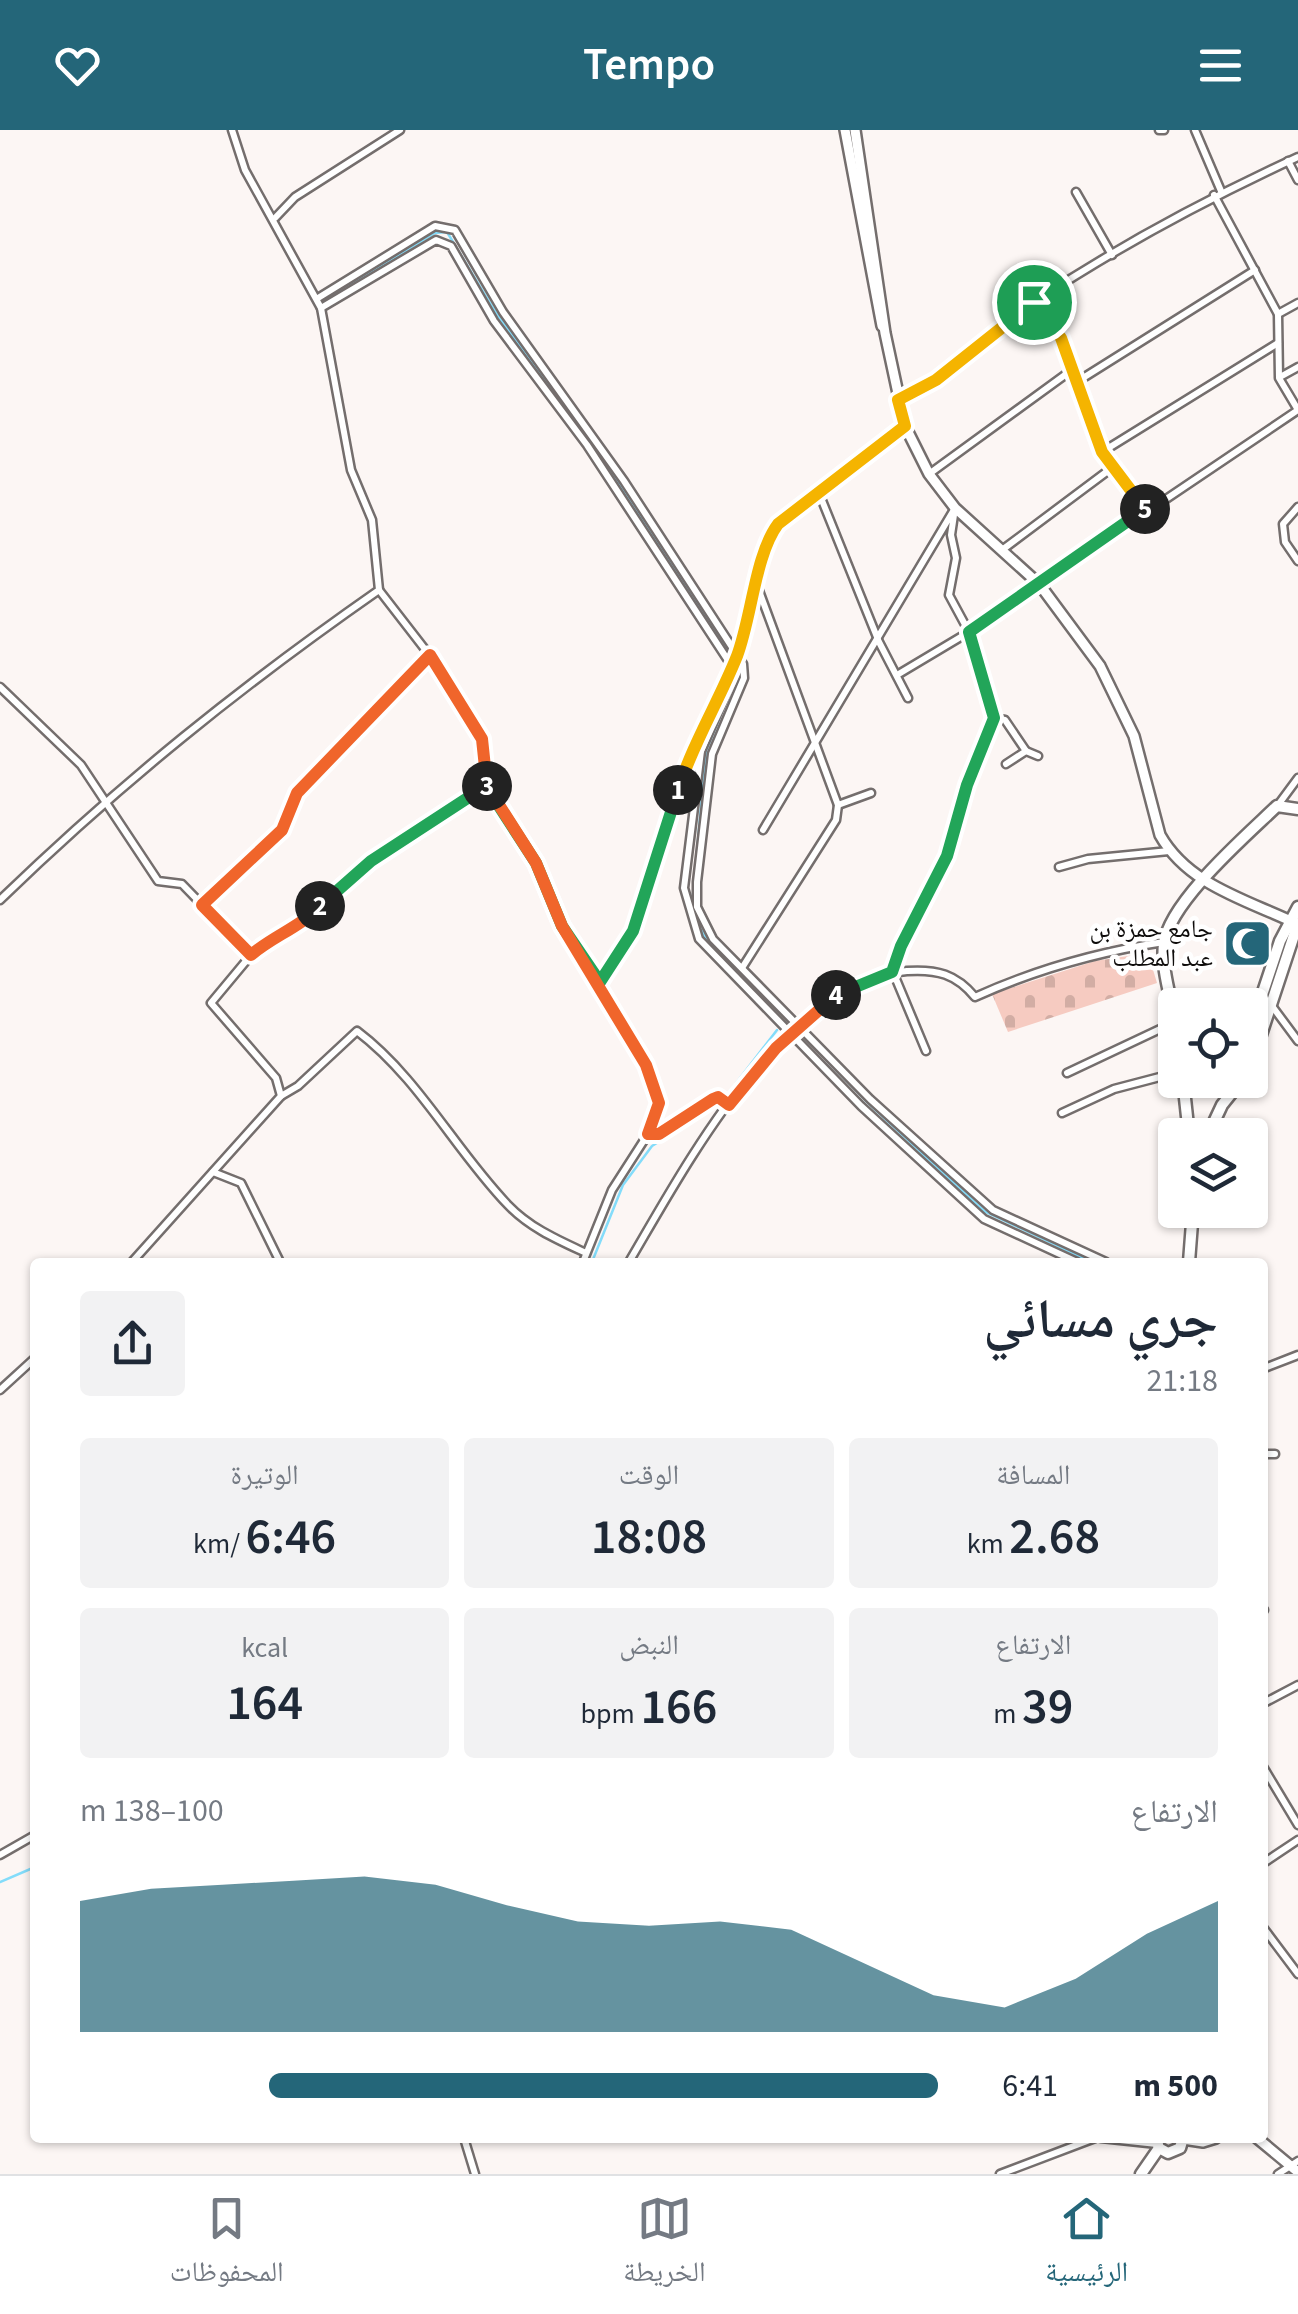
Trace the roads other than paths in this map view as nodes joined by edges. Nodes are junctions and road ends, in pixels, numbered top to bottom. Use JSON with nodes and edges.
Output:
{"nodes":[{"id":1,"x":232,"y":130,"type":"edge"},
{"id":2,"x":400,"y":130,"type":"edge"},
{"id":3,"x":845,"y":130,"type":"edge"},
{"id":4,"x":855,"y":130,"type":"edge"},
{"id":5,"x":1196,"y":130,"type":"edge"},
{"id":6,"x":1298,"y":157,"type":"edge"},
{"id":7,"x":1288,"y":161,"type":"junction"},
{"id":8,"x":1298,"y":180,"type":"edge"},
{"id":9,"x":1076,"y":192,"type":"dead end"},
{"id":10,"x":1218,"y":193,"type":"junction"},
{"id":11,"x":275,"y":218,"type":"junction"},
{"id":12,"x":1112,"y":255,"type":"junction"},
{"id":13,"x":1255,"y":270,"type":"junction"},
{"id":14,"x":318,"y":298,"type":"junction"},
{"id":15,"x":1034,"y":302,"type":"junction"},
{"id":16,"x":1298,"y":303,"type":"edge"},
{"id":17,"x":322,"y":308,"type":"junction"},
{"id":18,"x":1278,"y":314,"type":"junction"},
{"id":19,"x":885,"y":333,"type":"junction"},
{"id":20,"x":1279,"y":342,"type":"junction"},
{"id":21,"x":1298,"y":367,"type":"edge"},
{"id":22,"x":1070,"y":372,"type":"junction"},
{"id":23,"x":1280,"y":378,"type":"junction"},
{"id":24,"x":1075,"y":383,"type":"junction"},
{"id":25,"x":898,"y":400,"type":"junction"},
{"id":26,"x":905,"y":426,"type":"junction"},
{"id":27,"x":595,"y":439,"type":"junction"},
{"id":28,"x":587,"y":445,"type":"junction"},
{"id":29,"x":1102,"y":452,"type":"junction"},
{"id":30,"x":1113,"y":466,"type":"junction"},
{"id":31,"x":929,"y":474,"type":"junction"},
{"id":32,"x":819,"y":493,"type":"junction"},
{"id":33,"x":1298,"y":507,"type":"edge"},
{"id":34,"x":955,"y":508,"type":"junction"},
{"id":35,"x":1146,"y":512,"type":"junction"},
{"id":36,"x":1002,"y":550,"type":"junction"},
{"id":37,"x":1298,"y":561,"type":"edge"},
{"id":38,"x":1040,"y":585,"type":"junction"},
{"id":39,"x":758,"y":587,"type":"junction"},
{"id":40,"x":379,"y":590,"type":"junction"},
{"id":41,"x":969,"y":632,"type":"junction"},
{"id":42,"x":878,"y":642,"type":"junction"},
{"id":43,"x":430,"y":655,"type":"junction"},
{"id":44,"x":737,"y":656,"type":"junction"},
{"id":45,"x":732,"y":666,"type":"junction"},
{"id":46,"x":897,"y":675,"type":"junction"},
{"id":47,"x":0,"y":687,"type":"edge"},
{"id":48,"x":908,"y":698,"type":"dead end"},
{"id":49,"x":994,"y":718,"type":"junction"},
{"id":50,"x":817,"y":742,"type":"junction"},
{"id":51,"x":1026,"y":751,"type":"junction"},
{"id":52,"x":1038,"y":756,"type":"dead end"},
{"id":53,"x":1006,"y":764,"type":"dead end"},
{"id":54,"x":1298,"y":778,"type":"edge"},
{"id":55,"x":486,"y":786,"type":"junction"},
{"id":56,"x":871,"y":794,"type":"dead end"},
{"id":57,"x":104,"y":800,"type":"junction"},
{"id":58,"x":838,"y":805,"type":"junction"},
{"id":59,"x":1277,"y":806,"type":"junction"},
{"id":60,"x":1298,"y":809,"type":"edge"},
{"id":61,"x":763,"y":830,"type":"dead end"},
{"id":62,"x":1169,"y":851,"type":"junction"},
{"id":63,"x":1059,"y":867,"type":"dead end"},
{"id":64,"x":1202,"y":879,"type":"junction"},
{"id":65,"x":0,"y":900,"type":"edge"},
{"id":66,"x":202,"y":905,"type":"junction"},
{"id":67,"x":1298,"y":908,"type":"edge"},
{"id":68,"x":1295,"y":922,"type":"edge"},
{"id":69,"x":1164,"y":942,"type":"junction"},
{"id":70,"x":251,"y":955,"type":"junction"},
{"id":71,"x":742,"y":968,"type":"junction"},
{"id":72,"x":892,"y":972,"type":"junction"},
{"id":73,"x":600,"y":982,"type":"junction"},
{"id":74,"x":1170,"y":988,"type":"edge"},
{"id":75,"x":1268,"y":988,"type":"edge"},
{"id":76,"x":1271,"y":1004,"type":"junction"},
{"id":77,"x":1268,"y":1013,"type":"edge"},
{"id":78,"x":800,"y":1026,"type":"junction"},
{"id":79,"x":1158,"y":1030,"type":"edge"},
{"id":80,"x":793,"y":1033,"type":"junction"},
{"id":81,"x":1298,"y":1040,"type":"edge"},
{"id":82,"x":926,"y":1051,"type":"dead end"},
{"id":83,"x":1066,"y":1073,"type":"dead end"},
{"id":84,"x":1158,"y":1077,"type":"edge"},
{"id":85,"x":282,"y":1096,"type":"junction"},
{"id":86,"x":1226,"y":1099,"type":"edge"},
{"id":87,"x":729,"y":1105,"type":"junction"},
{"id":88,"x":1062,"y":1113,"type":"dead end"},
{"id":89,"x":1216,"y":1118,"type":"edge"},
{"id":90,"x":648,"y":1134,"type":"junction"},
{"id":91,"x":212,"y":1172,"type":"junction"},
{"id":92,"x":1192,"y":1228,"type":"edge"},
{"id":93,"x":586,"y":1254,"type":"junction"},
{"id":94,"x":136,"y":1258,"type":"edge"},
{"id":95,"x":278,"y":1258,"type":"edge"},
{"id":96,"x":585,"y":1258,"type":"edge"},
{"id":97,"x":631,"y":1258,"type":"edge"},
{"id":98,"x":1067,"y":1258,"type":"edge"},
{"id":99,"x":1097,"y":1258,"type":"edge"},
{"id":100,"x":1189,"y":1258,"type":"edge"},
{"id":101,"x":1298,"y":1355,"type":"edge"},
{"id":102,"x":30,"y":1363,"type":"edge"},
{"id":103,"x":1268,"y":1367,"type":"edge"},
{"id":104,"x":0,"y":1390,"type":"edge"},
{"id":105,"x":1268,"y":1454,"type":"edge"},
{"id":106,"x":1274,"y":1454,"type":"dead end"},
{"id":107,"x":1298,"y":1685,"type":"edge"},
{"id":108,"x":1268,"y":1701,"type":"edge"},
{"id":109,"x":1268,"y":1775,"type":"edge"},
{"id":110,"x":1298,"y":1824,"type":"edge"},
{"id":111,"x":30,"y":1839,"type":"edge"},
{"id":112,"x":1298,"y":1840,"type":"edge"},
{"id":113,"x":0,"y":1856,"type":"edge"},
{"id":114,"x":1268,"y":1860,"type":"edge"},
{"id":115,"x":1268,"y":1934,"type":"edge"},
{"id":116,"x":1298,"y":1974,"type":"edge"},
{"id":117,"x":465,"y":2143,"type":"edge"},
{"id":118,"x":1084,"y":2143,"type":"edge"},
{"id":119,"x":1122,"y":2143,"type":"edge"},
{"id":120,"x":1157,"y":2143,"type":"edge"},
{"id":121,"x":1180,"y":2143,"type":"edge"},
{"id":122,"x":1264,"y":2143,"type":"edge"},
{"id":123,"x":1296,"y":2166,"type":"edge"},
{"id":124,"x":474,"y":2174,"type":"edge"},
{"id":125,"x":1000,"y":2174,"type":"edge"},
{"id":126,"x":1141,"y":2174,"type":"edge"},
{"id":127,"x":1278,"y":2174,"type":"edge"}],
"edges":[{"from":1,"to":11,"type":"street"},
{"from":2,"to":11,"type":"street"},
{"from":3,"to":19,"type":"main road"},
{"from":4,"to":19,"type":"main road"},
{"from":5,"to":10,"type":"street"},
{"from":6,"to":7,"type":"street"},
{"from":7,"to":8,"type":"street"},
{"from":7,"to":10,"type":"street"},
{"from":9,"to":12,"type":"street"},
{"from":10,"to":12,"type":"street"},
{"from":10,"to":13,"type":"street"},
{"from":11,"to":14,"type":"street"},
{"from":12,"to":15,"type":"street"},
{"from":13,"to":18,"type":"street"},
{"from":13,"to":24,"type":"street"},
{"from":14,"to":17,"type":"street"},
{"from":14,"to":27,"type":"street"},
{"from":15,"to":22,"type":"street"},
{"from":15,"to":25,"type":"street"},
{"from":16,"to":18,"type":"street"},
{"from":17,"to":28,"type":"street"},
{"from":17,"to":40,"type":"street"},
{"from":18,"to":20,"type":"street"},
{"from":19,"to":25,"type":"main road"},
{"from":20,"to":23,"type":"street"},
{"from":20,"to":29,"type":"street"},
{"from":21,"to":23,"type":"street"},
{"from":22,"to":24,"type":"street"},
{"from":22,"to":31,"type":"street"},
{"from":23,"to":35,"type":"street"},
{"from":24,"to":29,"type":"street"},
{"from":25,"to":26,"type":"main road"},
{"from":26,"to":31,"type":"main road"},
{"from":26,"to":32,"type":"street"},
{"from":27,"to":28,"type":"street"},
{"from":27,"to":44,"type":"street"},
{"from":28,"to":45,"type":"street"},
{"from":29,"to":30,"type":"street"},
{"from":30,"to":35,"type":"street"},
{"from":30,"to":36,"type":"street"},
{"from":31,"to":34,"type":"main road"},
{"from":32,"to":39,"type":"street"},
{"from":32,"to":42,"type":"street"},
{"from":33,"to":37,"type":"street"},
{"from":34,"to":36,"type":"main road"},
{"from":34,"to":41,"type":"street"},
{"from":34,"to":42,"type":"street"},
{"from":35,"to":38,"type":"street"},
{"from":36,"to":38,"type":"main road"},
{"from":38,"to":41,"type":"street"},
{"from":38,"to":62,"type":"main road"},
{"from":39,"to":44,"type":"street"},
{"from":39,"to":50,"type":"street"},
{"from":40,"to":43,"type":"street"},
{"from":40,"to":57,"type":"street"},
{"from":41,"to":46,"type":"street"},
{"from":41,"to":49,"type":"street"},
{"from":42,"to":46,"type":"street"},
{"from":42,"to":50,"type":"street"},
{"from":43,"to":55,"type":"street"},
{"from":43,"to":66,"type":"street"},
{"from":44,"to":45,"type":"street"},
{"from":44,"to":71,"type":"street"},
{"from":45,"to":73,"type":"street"},
{"from":45,"to":80,"type":"street"},
{"from":46,"to":48,"type":"street"},
{"from":47,"to":57,"type":"street"},
{"from":49,"to":51,"type":"street"},
{"from":49,"to":72,"type":"street"},
{"from":50,"to":58,"type":"street"},
{"from":50,"to":61,"type":"street"},
{"from":51,"to":52,"type":"street"},
{"from":51,"to":53,"type":"street"},
{"from":54,"to":59,"type":"street"},
{"from":55,"to":70,"type":"street"},
{"from":55,"to":73,"type":"street"},
{"from":56,"to":58,"type":"street"},
{"from":57,"to":65,"type":"street"},
{"from":57,"to":66,"type":"street"},
{"from":58,"to":71,"type":"street"},
{"from":59,"to":60,"type":"main road"},
{"from":59,"to":64,"type":"main road"},
{"from":62,"to":63,"type":"street"},
{"from":62,"to":64,"type":"main road"},
{"from":64,"to":68,"type":"main road"},
{"from":64,"to":69,"type":"main road"},
{"from":66,"to":70,"type":"street"},
{"from":67,"to":68,"type":"main road"},
{"from":68,"to":75,"type":"main road"},
{"from":68,"to":76,"type":"main road"},
{"from":69,"to":72,"type":"street"},
{"from":69,"to":74,"type":"main road"},
{"from":70,"to":85,"type":"street"},
{"from":71,"to":78,"type":"street"},
{"from":72,"to":78,"type":"street"},
{"from":72,"to":82,"type":"street"},
{"from":73,"to":90,"type":"street"},
{"from":76,"to":77,"type":"main road"},
{"from":76,"to":81,"type":"street"},
{"from":78,"to":80,"type":"street"},
{"from":78,"to":99,"type":"street"},
{"from":79,"to":83,"type":"street"},
{"from":80,"to":87,"type":"street"},
{"from":80,"to":98,"type":"street"},
{"from":84,"to":88,"type":"street"},
{"from":85,"to":91,"type":"street"},
{"from":85,"to":93,"type":"street"},
{"from":86,"to":89,"type":"main road"},
{"from":87,"to":90,"type":"street"},
{"from":87,"to":97,"type":"street"},
{"from":90,"to":93,"type":"street"},
{"from":91,"to":94,"type":"street"},
{"from":91,"to":95,"type":"street"},
{"from":92,"to":100,"type":"main road"},
{"from":93,"to":96,"type":"street"},
{"from":101,"to":103,"type":"street"},
{"from":102,"to":104,"type":"street"},
{"from":105,"to":106,"type":"street"},
{"from":107,"to":108,"type":"street"},
{"from":109,"to":110,"type":"street"},
{"from":111,"to":113,"type":"street"},
{"from":112,"to":114,"type":"street"},
{"from":115,"to":116,"type":"street"},
{"from":117,"to":124,"type":"street"},
{"from":118,"to":125,"type":"street"},
{"from":119,"to":120,"type":"street"},
{"from":120,"to":121,"type":"main road"},
{"from":120,"to":126,"type":"main road"},
{"from":122,"to":123,"type":"main road"},
{"from":123,"to":127,"type":"street"}]}
